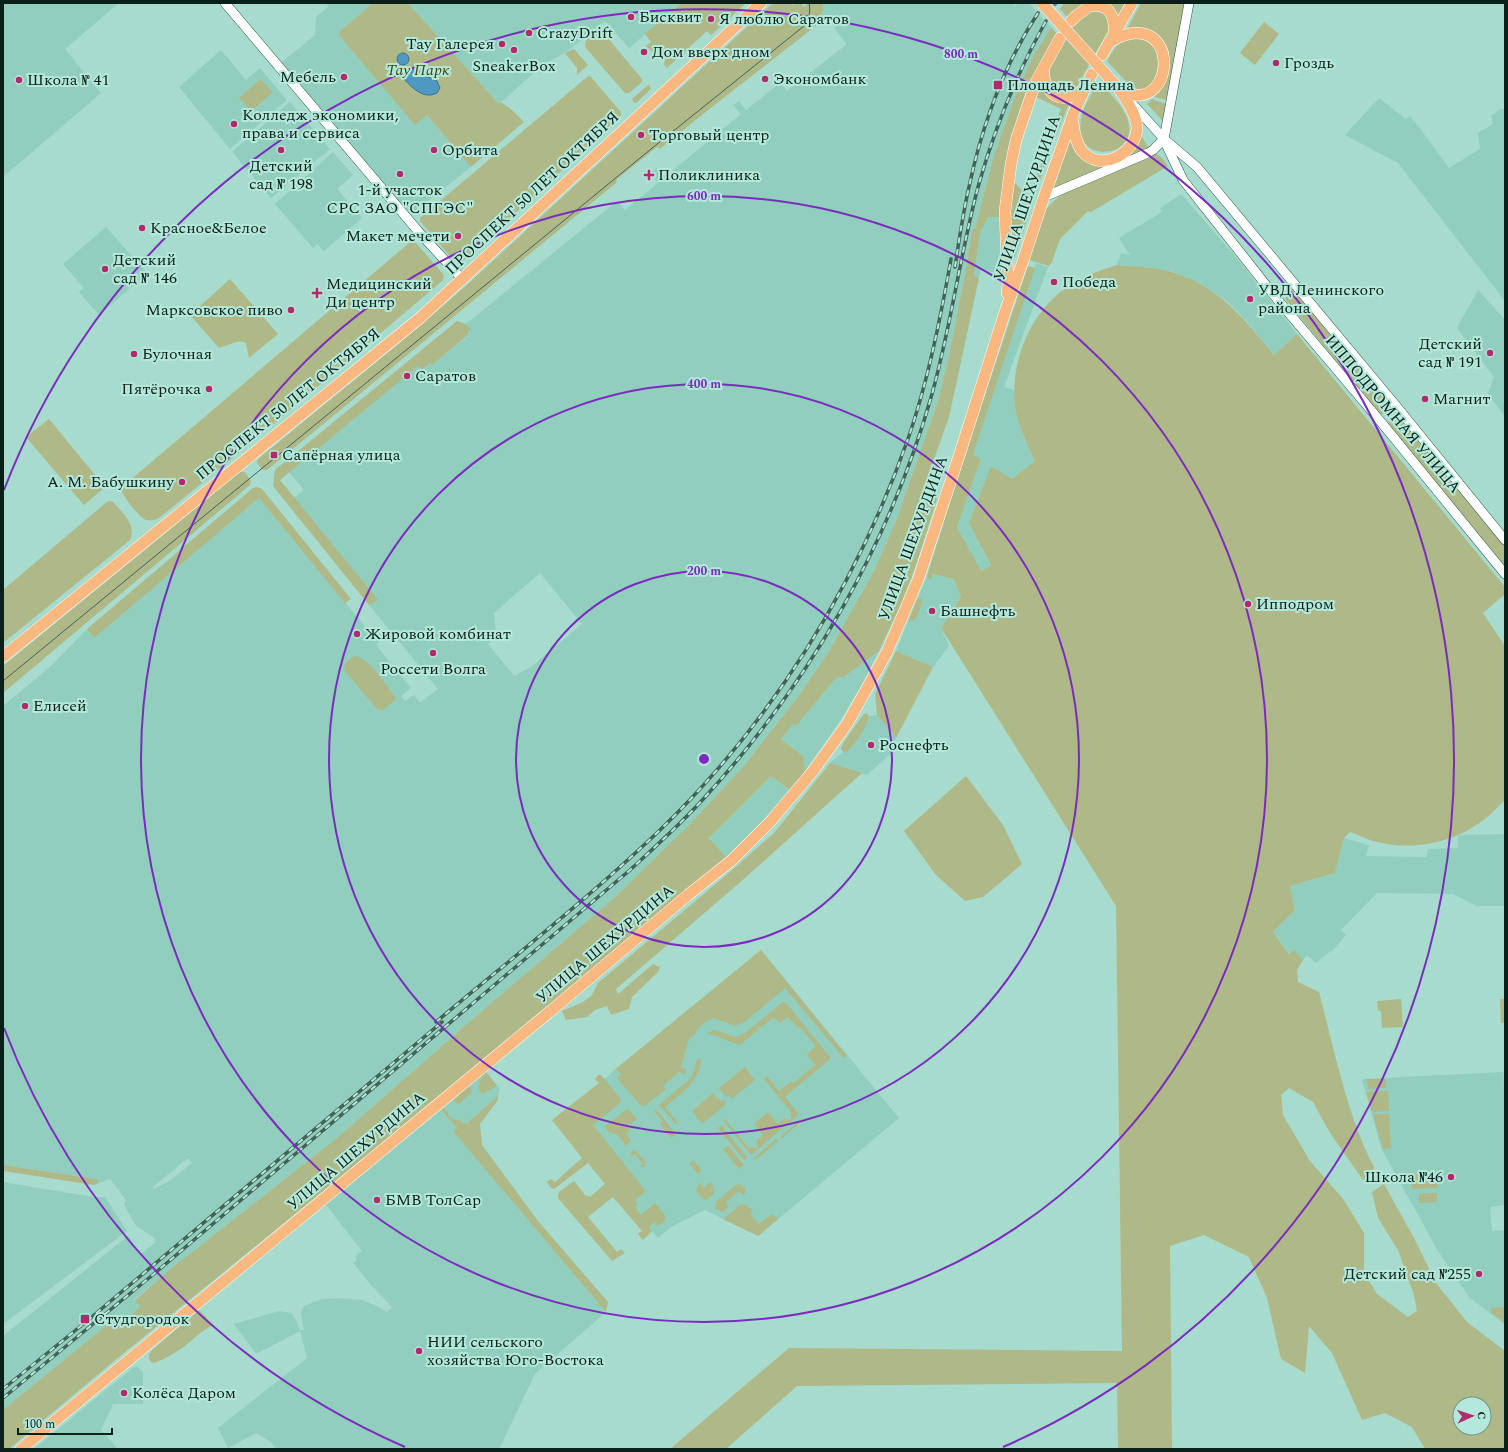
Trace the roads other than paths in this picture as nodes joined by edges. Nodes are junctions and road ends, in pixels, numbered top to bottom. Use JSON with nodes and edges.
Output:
{"nodes":[{"id":1,"x":225,"y":3,"type":"edge"},
{"id":2,"x":761,"y":3,"type":"edge"},
{"id":3,"x":1042,"y":3,"type":"edge"},
{"id":4,"x":1132,"y":3,"type":"edge"},
{"id":5,"x":1189,"y":3,"type":"edge"},
{"id":6,"x":1091,"y":4,"type":"edge"},
{"id":7,"x":1071,"y":21,"type":"dead end"},
{"id":8,"x":1060,"y":38,"type":"dead end"},
{"id":9,"x":1111,"y":38,"type":"junction"},
{"id":10,"x":1102,"y":56,"type":"dead end"},
{"id":11,"x":1044,"y":65,"type":"junction"},
{"id":12,"x":1092,"y":74,"type":"dead end"},
{"id":13,"x":1119,"y":89,"type":"junction"},
{"id":14,"x":1083,"y":90,"type":"junction"},
{"id":15,"x":1072,"y":119,"type":"junction"},
{"id":16,"x":1164,"y":139,"type":"junction"},
{"id":17,"x":1044,"y":197,"type":"junction"},
{"id":18,"x":1007,"y":258,"type":"junction"},
{"id":19,"x":1024,"y":258,"type":"junction"},
{"id":20,"x":462,"y":280,"type":"junction"},
{"id":21,"x":1005,"y":312,"type":"junction"},
{"id":22,"x":1505,"y":540,"type":"edge"},
{"id":23,"x":1505,"y":574,"type":"edge"},
{"id":24,"x":3,"y":657,"type":"edge"},
{"id":25,"x":21,"y":1449,"type":"edge"}],
"edges":[{"from":1,"to":20,"type":"street"},
{"from":2,"to":20,"type":"main road","name":"ПРОСПЕКТ 50 ЛЕТ ОКТЯБРЯ"},
{"from":3,"to":13,"type":"main road","bridge":true},
{"from":4,"to":9,"type":"main road"},
{"from":5,"to":16,"type":"street"},
{"from":6,"to":7,"type":"main road"},
{"from":6,"to":9,"type":"main road"},
{"from":8,"to":11,"type":"main road","name":"УЛИЦА ШЕХУРДИНА"},
{"from":9,"to":10,"type":"main road"},
{"from":9,"to":13,"type":"main road"},
{"from":11,"to":14,"type":"main road"},
{"from":11,"to":18,"type":"main road","name":"УЛИЦА ШЕХУРДИНА"},
{"from":12,"to":14,"type":"main road","name":"УЛИЦА ШЕХУРДИНА"},
{"from":13,"to":15,"type":"main road"},
{"from":13,"to":16,"type":"street"},
{"from":14,"to":15,"type":"main road","name":"УЛИЦА ШЕХУРДИНА"},
{"from":15,"to":17,"type":"main road","name":"УЛИЦА ШЕХУРДИНА"},
{"from":16,"to":17,"type":"street"},
{"from":16,"to":22,"type":"street","name":"ИППОДРОМНАЯ УЛИЦА"},
{"from":16,"to":23,"type":"street","name":"ИППОДРОМНАЯ УЛИЦА"},
{"from":17,"to":19,"type":"main road","name":"УЛИЦА ШЕХУРДИНА"},
{"from":18,"to":19,"type":"main road"},
{"from":18,"to":21,"type":"main road","name":"УЛИЦА ШЕХУРДИНА"},
{"from":19,"to":21,"type":"main road","name":"УЛИЦА ШЕХУРДИНА"},
{"from":20,"to":24,"type":"main road","name":"ПРОСПЕКТ 50 ЛЕТ ОКТЯБРЯ"},
{"from":21,"to":25,"type":"main road","name":"УЛИЦА ШЕХУРДИНА"}]}
